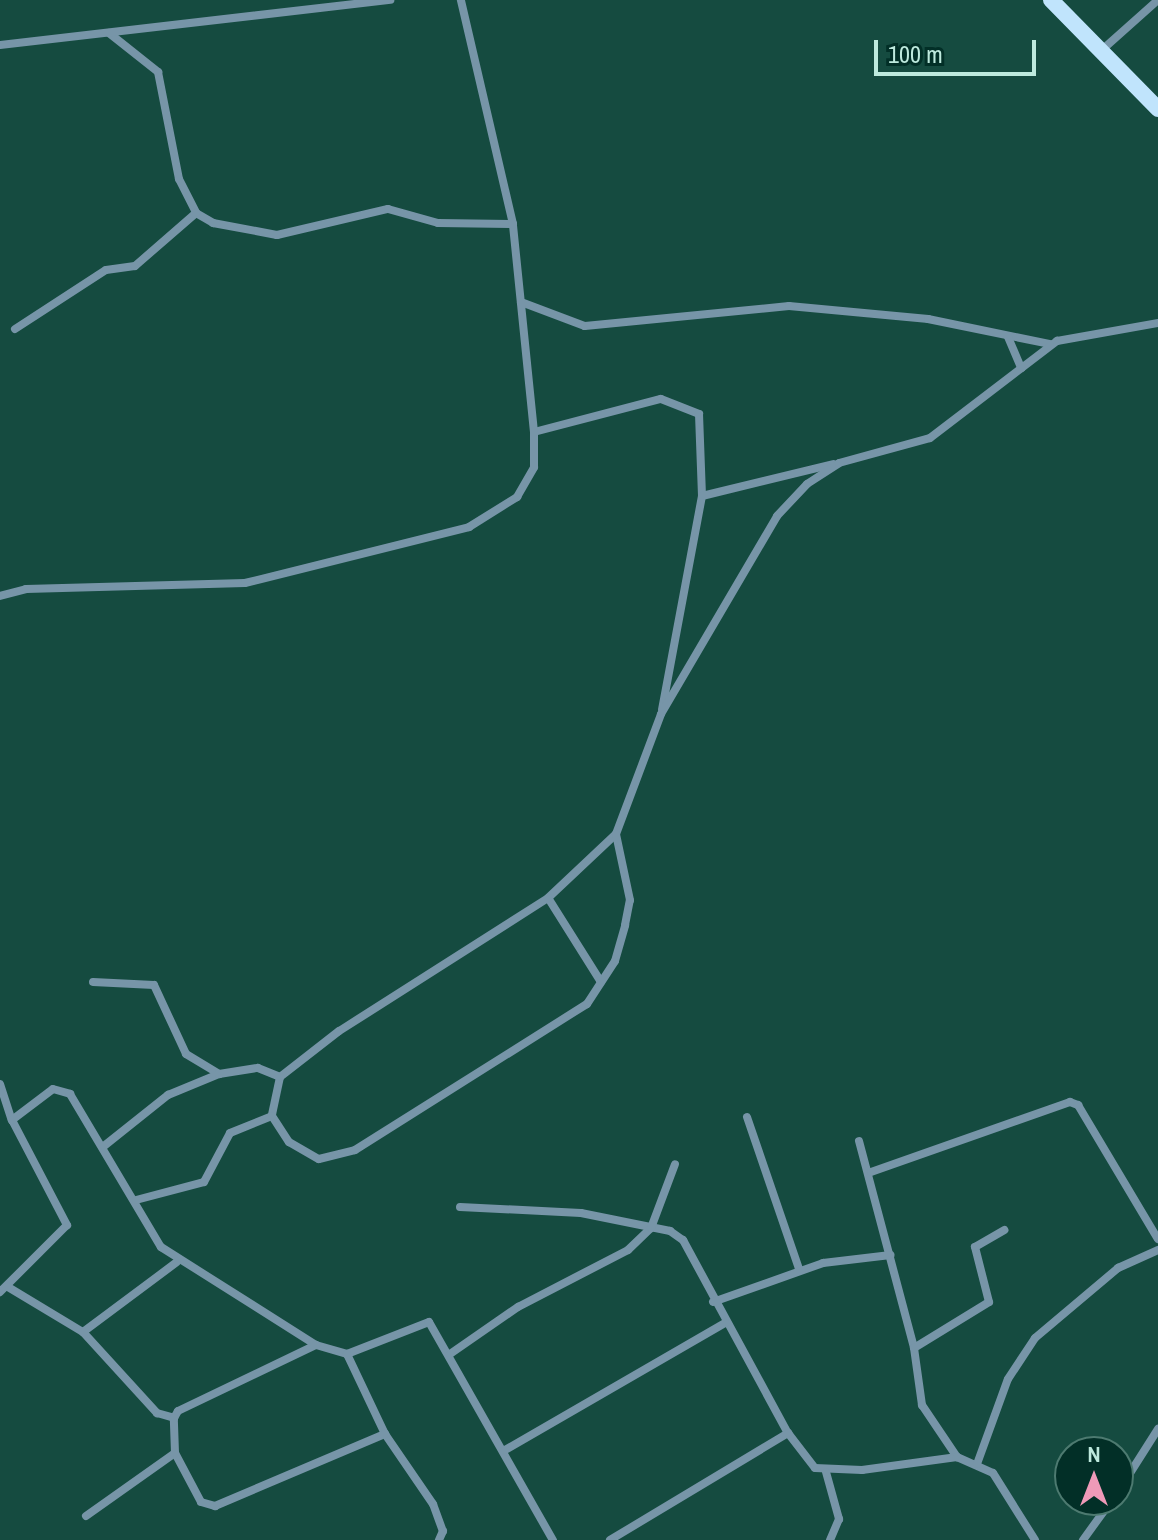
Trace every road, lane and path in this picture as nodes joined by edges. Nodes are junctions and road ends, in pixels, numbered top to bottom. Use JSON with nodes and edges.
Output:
{"nodes":[{"id":1,"x":390,"y":0,"type":"edge"},
{"id":2,"x":461,"y":0,"type":"edge"},
{"id":3,"x":1051,"y":0,"type":"edge"},
{"id":4,"x":1158,"y":0,"type":"edge"},
{"id":5,"x":109,"y":33,"type":"junction"},
{"id":6,"x":1,"y":47,"type":"edge"},
{"id":7,"x":1103,"y":49,"type":"junction"},
{"id":8,"x":1158,"y":109,"type":"edge"},
{"id":9,"x":196,"y":213,"type":"junction"},
{"id":10,"x":513,"y":224,"type":"junction"},
{"id":11,"x":521,"y":302,"type":"junction"},
{"id":12,"x":1158,"y":323,"type":"edge"},
{"id":13,"x":15,"y":329,"type":"dead end"},
{"id":14,"x":1008,"y":337,"type":"junction"},
{"id":15,"x":1057,"y":341,"type":"junction"},
{"id":16,"x":1021,"y":368,"type":"junction"},
{"id":17,"x":534,"y":432,"type":"junction"},
{"id":18,"x":839,"y":463,"type":"junction"},
{"id":19,"x":702,"y":496,"type":"junction"},
{"id":20,"x":0,"y":596,"type":"edge"},
{"id":21,"x":661,"y":714,"type":"junction"},
{"id":22,"x":616,"y":834,"type":"junction"},
{"id":23,"x":548,"y":898,"type":"junction"},
{"id":24,"x":93,"y":982,"type":"dead end"},
{"id":25,"x":601,"y":982,"type":"junction"},
{"id":26,"x":219,"y":1074,"type":"junction"},
{"id":27,"x":280,"y":1077,"type":"junction"},
{"id":28,"x":0,"y":1084,"type":"edge"},
{"id":29,"x":272,"y":1116,"type":"junction"},
{"id":30,"x":747,"y":1117,"type":"dead end"},
{"id":31,"x":12,"y":1120,"type":"junction"},
{"id":32,"x":859,"y":1141,"type":"dead end"},
{"id":33,"x":104,"y":1146,"type":"junction"},
{"id":34,"x":675,"y":1164,"type":"dead end"},
{"id":35,"x":871,"y":1172,"type":"junction"},
{"id":36,"x":136,"y":1200,"type":"junction"},
{"id":37,"x":460,"y":1207,"type":"dead end"},
{"id":38,"x":651,"y":1228,"type":"junction"},
{"id":39,"x":1004,"y":1230,"type":"dead end"},
{"id":40,"x":1158,"y":1239,"type":"edge"},
{"id":41,"x":1158,"y":1250,"type":"edge"},
{"id":42,"x":891,"y":1255,"type":"junction"},
{"id":43,"x":177,"y":1262,"type":"junction"},
{"id":44,"x":799,"y":1269,"type":"junction"},
{"id":45,"x":4,"y":1289,"type":"edge"},
{"id":46,"x":713,"y":1302,"type":"junction"},
{"id":47,"x":725,"y":1323,"type":"junction"},
{"id":48,"x":83,"y":1332,"type":"junction"},
{"id":49,"x":316,"y":1345,"type":"junction"},
{"id":50,"x":914,"y":1348,"type":"junction"},
{"id":51,"x":347,"y":1354,"type":"junction"},
{"id":52,"x":450,"y":1354,"type":"junction"},
{"id":53,"x":174,"y":1418,"type":"junction"},
{"id":54,"x":1158,"y":1429,"type":"edge"},
{"id":55,"x":788,"y":1433,"type":"junction"},
{"id":56,"x":385,"y":1434,"type":"junction"},
{"id":57,"x":505,"y":1450,"type":"junction"},
{"id":58,"x":175,"y":1453,"type":"junction"},
{"id":59,"x":957,"y":1457,"type":"junction"},
{"id":60,"x":977,"y":1464,"type":"junction"},
{"id":61,"x":1134,"y":1467,"type":"edge"},
{"id":62,"x":826,"y":1472,"type":"junction"},
{"id":63,"x":86,"y":1516,"type":"dead end"},
{"id":64,"x":1100,"y":1516,"type":"edge"},
{"id":65,"x":614,"y":1539,"type":"edge"},
{"id":66,"x":439,"y":1540,"type":"edge"},
{"id":67,"x":553,"y":1540,"type":"edge"},
{"id":68,"x":830,"y":1540,"type":"edge"},
{"id":69,"x":1035,"y":1540,"type":"edge"},
{"id":70,"x":1083,"y":1540,"type":"edge"}],
"edges":[{"from":1,"to":5,"type":"street"},
{"from":2,"to":10,"type":"street"},
{"from":3,"to":7,"type":"main road"},
{"from":4,"to":7,"type":"street"},
{"from":5,"to":6,"type":"street"},
{"from":5,"to":9,"type":"street"},
{"from":7,"to":8,"type":"main road"},
{"from":9,"to":10,"type":"street"},
{"from":9,"to":13,"type":"street"},
{"from":10,"to":11,"type":"street"},
{"from":11,"to":14,"type":"street"},
{"from":11,"to":17,"type":"street"},
{"from":12,"to":15,"type":"street"},
{"from":14,"to":15,"type":"street"},
{"from":14,"to":16,"type":"street"},
{"from":15,"to":16,"type":"street"},
{"from":16,"to":18,"type":"street"},
{"from":17,"to":19,"type":"street"},
{"from":17,"to":20,"type":"street"},
{"from":18,"to":19,"type":"street"},
{"from":18,"to":21,"type":"street"},
{"from":19,"to":21,"type":"street"},
{"from":21,"to":22,"type":"street"},
{"from":22,"to":23,"type":"street"},
{"from":22,"to":25,"type":"street"},
{"from":23,"to":25,"type":"street"},
{"from":23,"to":27,"type":"street"},
{"from":24,"to":26,"type":"street"},
{"from":25,"to":29,"type":"street"},
{"from":26,"to":27,"type":"street"},
{"from":26,"to":33,"type":"street"},
{"from":27,"to":29,"type":"street"},
{"from":28,"to":31,"type":"street"},
{"from":29,"to":36,"type":"street"},
{"from":30,"to":44,"type":"street"},
{"from":31,"to":33,"type":"street"},
{"from":31,"to":45,"type":"street"},
{"from":32,"to":35,"type":"street"},
{"from":33,"to":36,"type":"street"},
{"from":34,"to":38,"type":"street"},
{"from":35,"to":40,"type":"street"},
{"from":35,"to":42,"type":"street"},
{"from":36,"to":43,"type":"street"},
{"from":37,"to":38,"type":"street"},
{"from":38,"to":46,"type":"street"},
{"from":38,"to":52,"type":"street"},
{"from":39,"to":50,"type":"street"},
{"from":41,"to":60,"type":"street"},
{"from":42,"to":44,"type":"street"},
{"from":42,"to":50,"type":"street"},
{"from":43,"to":48,"type":"street"},
{"from":43,"to":49,"type":"street"},
{"from":44,"to":46,"type":"street"},
{"from":45,"to":48,"type":"street"},
{"from":46,"to":47,"type":"street"},
{"from":47,"to":55,"type":"street"},
{"from":47,"to":57,"type":"street"},
{"from":48,"to":53,"type":"street"},
{"from":49,"to":51,"type":"street"},
{"from":49,"to":53,"type":"street"},
{"from":50,"to":59,"type":"street"},
{"from":51,"to":52,"type":"street"},
{"from":51,"to":56,"type":"street"},
{"from":52,"to":57,"type":"street"},
{"from":53,"to":58,"type":"street"},
{"from":54,"to":61,"type":"street"},
{"from":55,"to":62,"type":"street"},
{"from":55,"to":65,"type":"street"},
{"from":56,"to":58,"type":"street"},
{"from":56,"to":66,"type":"street"},
{"from":57,"to":67,"type":"street"},
{"from":58,"to":63,"type":"street"},
{"from":59,"to":60,"type":"street"},
{"from":59,"to":62,"type":"street"},
{"from":60,"to":69,"type":"street"},
{"from":62,"to":68,"type":"street"},
{"from":64,"to":70,"type":"street"}]}
